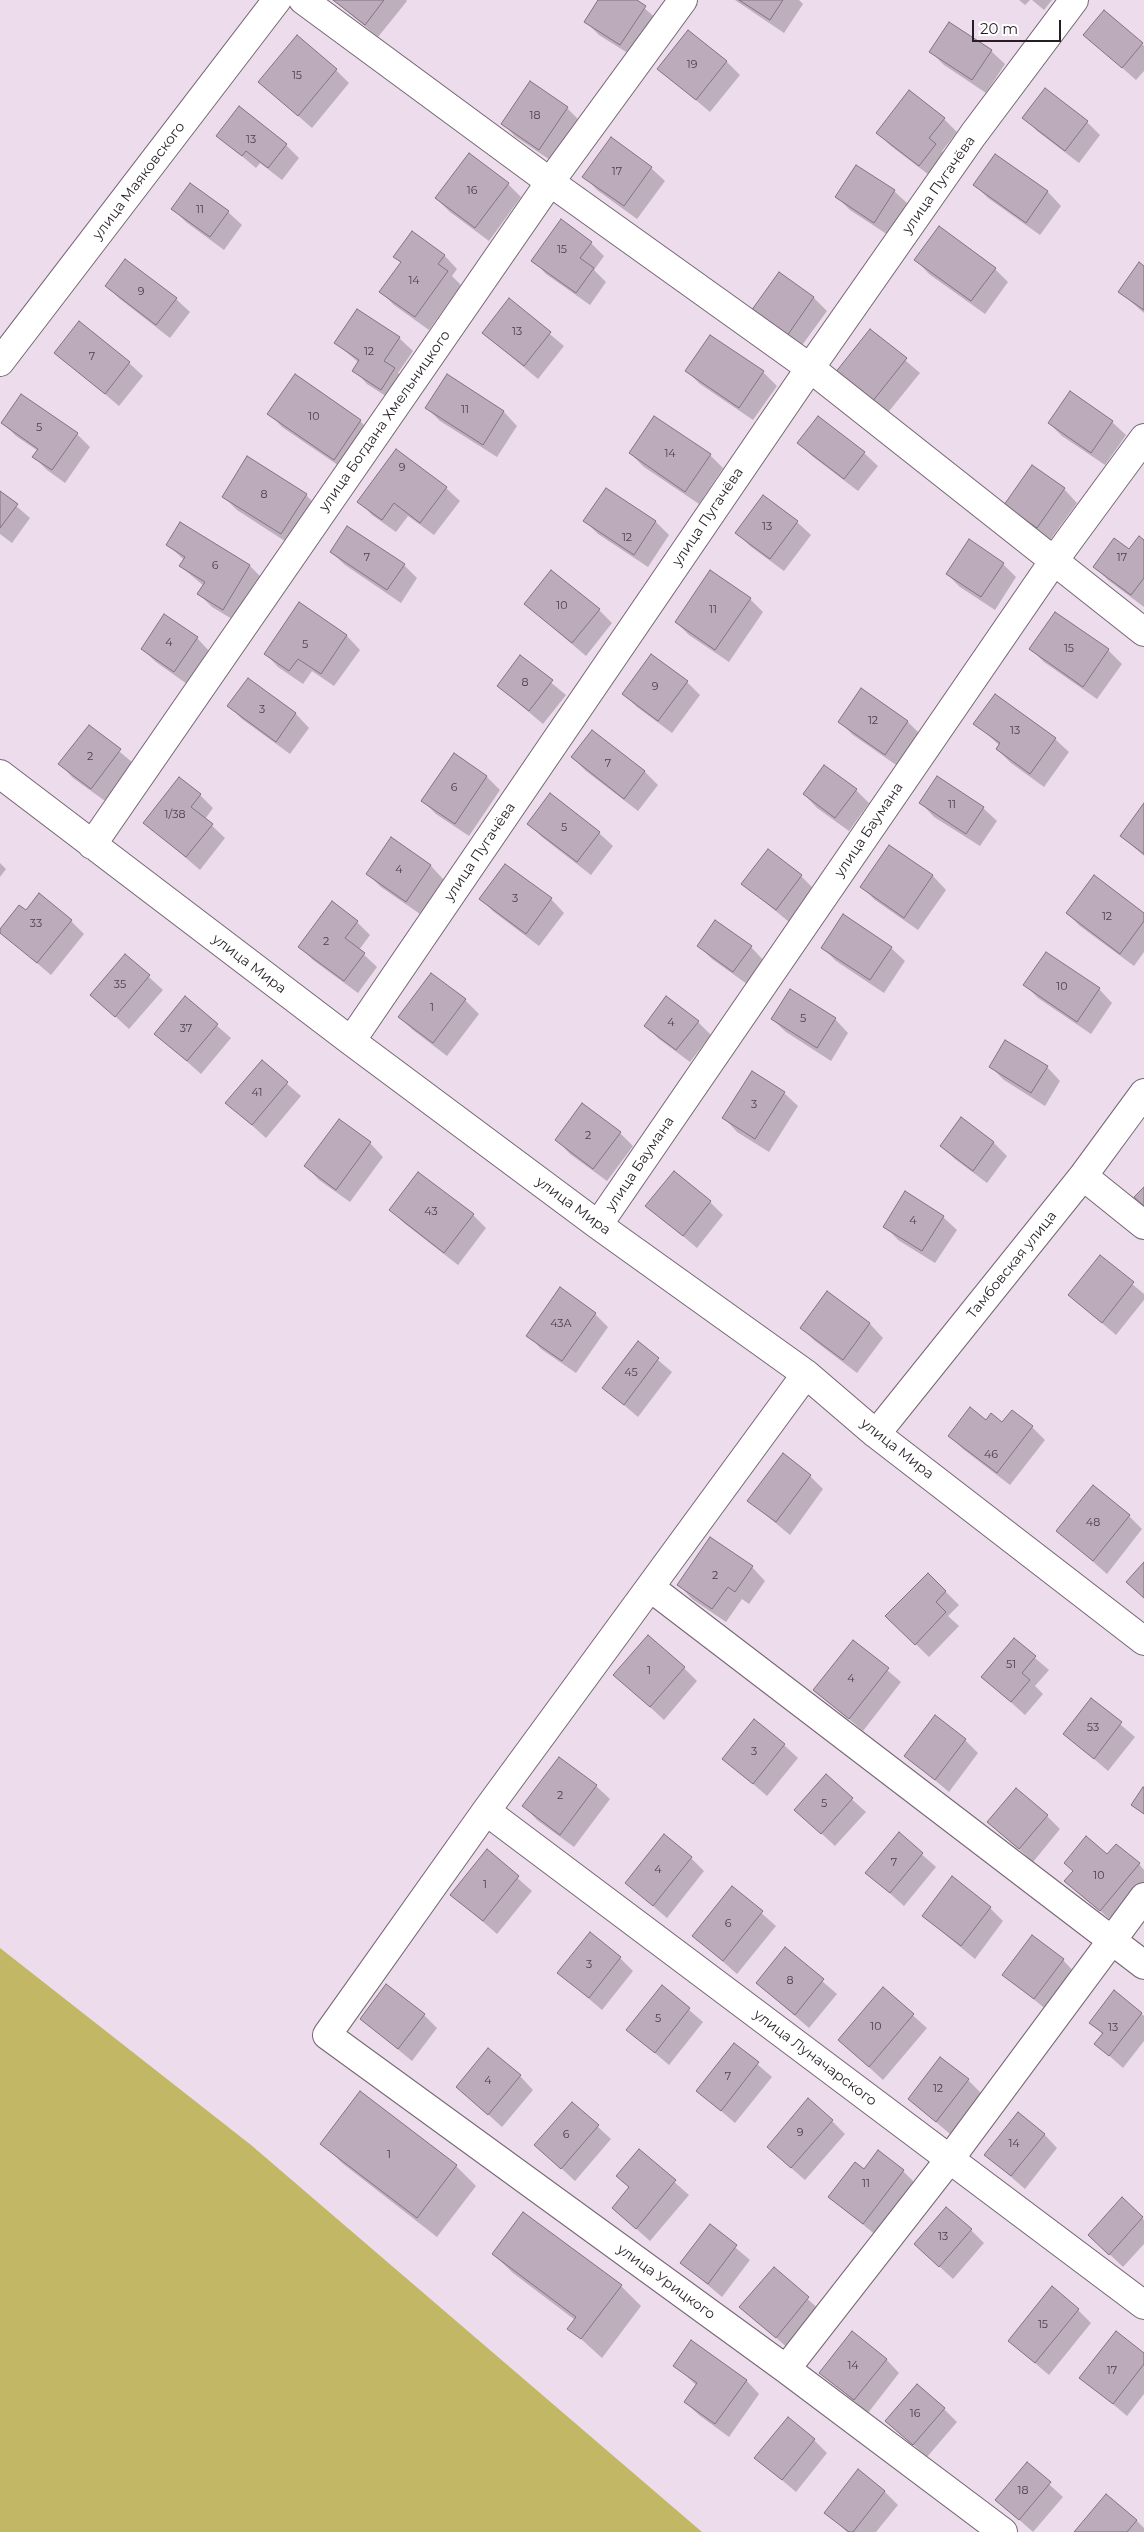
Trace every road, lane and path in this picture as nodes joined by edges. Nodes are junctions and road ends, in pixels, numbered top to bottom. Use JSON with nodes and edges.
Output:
{"nodes":[{"id":1,"x":277,"y":0,"type":"edge"},
{"id":2,"x":303,"y":0,"type":"edge"},
{"id":3,"x":683,"y":0,"type":"edge"},
{"id":4,"x":1074,"y":0,"type":"edge"},
{"id":5,"x":550,"y":182,"type":"junction"},
{"id":6,"x":0,"y":362,"type":"edge"},
{"id":7,"x":810,"y":368,"type":"junction"},
{"id":8,"x":1144,"y":438,"type":"edge"},
{"id":9,"x":1053,"y":562,"type":"junction"},
{"id":10,"x":1144,"y":632,"type":"edge"},
{"id":11,"x":0,"y":774,"type":"edge"},
{"id":12,"x":92,"y":846,"type":"junction"},
{"id":13,"x":351,"y":1041,"type":"junction"},
{"id":14,"x":1144,"y":1093,"type":"edge"},
{"id":15,"x":1083,"y":1176,"type":"junction"},
{"id":16,"x":598,"y":1224,"type":"junction"},
{"id":17,"x":1144,"y":1225,"type":"edge"},
{"id":18,"x":806,"y":1374,"type":"junction"},
{"id":19,"x":876,"y":1434,"type":"junction"},
{"id":20,"x":651,"y":1588,"type":"junction"},
{"id":21,"x":1144,"y":1641,"type":"edge"},
{"id":22,"x":486,"y":1811,"type":"junction"},
{"id":23,"x":1144,"y":1897,"type":"edge"},
{"id":24,"x":1113,"y":1941,"type":"junction"},
{"id":25,"x":1144,"y":1965,"type":"edge"},
{"id":26,"x":949,"y":2160,"type":"junction"},
{"id":27,"x":1144,"y":2305,"type":"edge"},
{"id":28,"x":786,"y":2369,"type":"junction"},
{"id":29,"x":1003,"y":2532,"type":"edge"}],
"edges":[{"from":1,"to":6,"type":"street","name":"улица Маяковского"},
{"from":2,"to":5,"type":"street"},
{"from":3,"to":5,"type":"street","name":"улица Богдана Хмельницкого"},
{"from":4,"to":7,"type":"street","name":"улица Пугачёва"},
{"from":5,"to":7,"type":"street"},
{"from":5,"to":12,"type":"street","name":"улица Богдана Хмельницкого"},
{"from":7,"to":9,"type":"street"},
{"from":7,"to":13,"type":"street","name":"улица Пугачёва"},
{"from":8,"to":9,"type":"street","name":"улица Баумана"},
{"from":9,"to":10,"type":"street"},
{"from":9,"to":16,"type":"street","name":"улица Баумана"},
{"from":11,"to":12,"type":"street","name":"улица Мира"},
{"from":12,"to":13,"type":"street","name":"улица Мира"},
{"from":13,"to":16,"type":"street","name":"улица Мира"},
{"from":14,"to":15,"type":"street","name":"Тамбовская улица"},
{"from":15,"to":17,"type":"street"},
{"from":15,"to":19,"type":"street","name":"Тамбовская улица"},
{"from":16,"to":18,"type":"street","name":"улица Мира"},
{"from":18,"to":19,"type":"street","name":"улица Мира"},
{"from":18,"to":20,"type":"street"},
{"from":19,"to":21,"type":"street","name":"улица Мира"},
{"from":20,"to":22,"type":"street"},
{"from":20,"to":24,"type":"street"},
{"from":22,"to":26,"type":"street","name":"улица Луначарского"},
{"from":22,"to":28,"type":"street","name":"улица Урицкого"},
{"from":23,"to":24,"type":"street"},
{"from":24,"to":25,"type":"street"},
{"from":24,"to":26,"type":"street"},
{"from":26,"to":27,"type":"street","name":"улица Луначарского"},
{"from":26,"to":28,"type":"street"},
{"from":28,"to":29,"type":"street","name":"улица Урицкого"}]}
